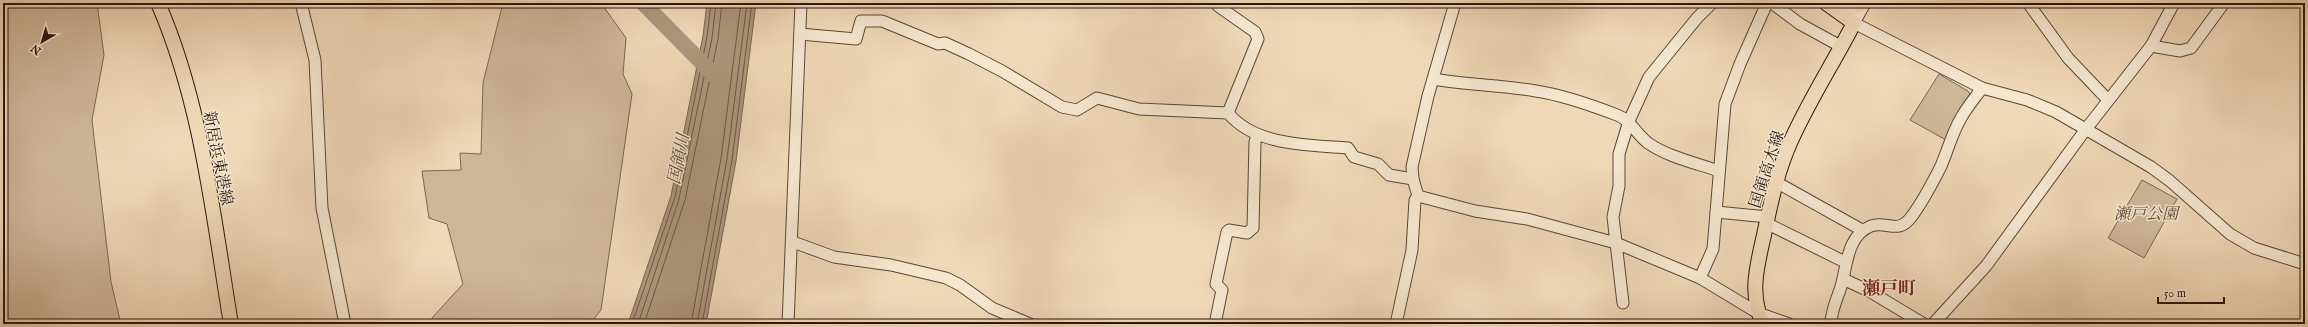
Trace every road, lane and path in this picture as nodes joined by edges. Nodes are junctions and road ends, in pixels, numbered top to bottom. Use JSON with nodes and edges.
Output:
{"nodes":[{"id":1,"x":158,"y":3,"type":"edge"},
{"id":2,"x":301,"y":3,"type":"edge"},
{"id":3,"x":801,"y":3,"type":"edge"},
{"id":4,"x":1217,"y":3,"type":"edge"},
{"id":5,"x":1455,"y":3,"type":"edge"},
{"id":6,"x":1712,"y":3,"type":"edge"},
{"id":7,"x":1767,"y":3,"type":"edge"},
{"id":8,"x":1772,"y":3,"type":"edge"},
{"id":9,"x":1826,"y":3,"type":"edge"},
{"id":10,"x":1845,"y":3,"type":"edge"},
{"id":11,"x":1862,"y":3,"type":"edge"},
{"id":12,"x":1865,"y":3,"type":"edge"},
{"id":13,"x":2028,"y":3,"type":"edge"},
{"id":14,"x":2174,"y":3,"type":"edge"},
{"id":15,"x":2224,"y":3,"type":"edge"},
{"id":16,"x":1854,"y":23,"type":"junction"},
{"id":17,"x":800,"y":34,"type":"junction"},
{"id":18,"x":2150,"y":46,"type":"junction"},
{"id":19,"x":1842,"y":47,"type":"junction"},
{"id":20,"x":1433,"y":79,"type":"junction"},
{"id":21,"x":1982,"y":88,"type":"junction"},
{"id":22,"x":2108,"y":100,"type":"junction"},
{"id":23,"x":1228,"y":113,"type":"junction"},
{"id":24,"x":1629,"y":121,"type":"junction"},
{"id":25,"x":2086,"y":129,"type":"junction"},
{"id":26,"x":1257,"y":135,"type":"junction"},
{"id":27,"x":1719,"y":171,"type":"junction"},
{"id":28,"x":1413,"y":179,"type":"junction"},
{"id":29,"x":1776,"y":182,"type":"junction"},
{"id":30,"x":1418,"y":196,"type":"junction"},
{"id":31,"x":1716,"y":212,"type":"junction"},
{"id":32,"x":1767,"y":220,"type":"junction"},
{"id":33,"x":1862,"y":230,"type":"junction"},
{"id":34,"x":792,"y":242,"type":"junction"},
{"id":35,"x":1616,"y":243,"type":"junction"},
{"id":36,"x":1845,"y":262,"type":"junction"},
{"id":37,"x":2305,"y":264,"type":"edge"},
{"id":38,"x":1700,"y":278,"type":"junction"},
{"id":39,"x":1843,"y":279,"type":"junction"},
{"id":40,"x":1623,"y":303,"type":"dead end"},
{"id":41,"x":1760,"y":319,"type":"edge"},
{"id":42,"x":1399,"y":322,"type":"edge"},
{"id":43,"x":231,"y":324,"type":"edge"},
{"id":44,"x":345,"y":324,"type":"edge"},
{"id":45,"x":788,"y":324,"type":"edge"},
{"id":46,"x":1030,"y":324,"type":"edge"},
{"id":47,"x":1215,"y":324,"type":"edge"},
{"id":48,"x":1789,"y":324,"type":"edge"},
{"id":49,"x":1831,"y":324,"type":"edge"},
{"id":50,"x":1924,"y":324,"type":"edge"},
{"id":51,"x":1933,"y":324,"type":"edge"}],
"edges":[{"from":1,"to":43,"type":"main road","name":"新居浜東港線"},
{"from":2,"to":44,"type":"street"},
{"from":3,"to":17,"type":"street"},
{"from":4,"to":23,"type":"street"},
{"from":5,"to":20,"type":"street"},
{"from":6,"to":24,"type":"street"},
{"from":7,"to":27,"type":"street"},
{"from":8,"to":19,"type":"street"},
{"from":9,"to":16,"type":"main road"},
{"from":10,"to":11,"type":"main road"},
{"from":12,"to":16,"type":"street"},
{"from":13,"to":22,"type":"street"},
{"from":14,"to":18,"type":"street"},
{"from":15,"to":18,"type":"street"},
{"from":16,"to":19,"type":"main road","name":"国領高木線"},
{"from":16,"to":21,"type":"street"},
{"from":17,"to":23,"type":"street"},
{"from":17,"to":34,"type":"street"},
{"from":18,"to":22,"type":"street"},
{"from":19,"to":29,"type":"main road","name":"国領高木線"},
{"from":20,"to":24,"type":"street"},
{"from":20,"to":28,"type":"street"},
{"from":21,"to":25,"type":"street"},
{"from":21,"to":33,"type":"street"},
{"from":22,"to":25,"type":"street"},
{"from":23,"to":26,"type":"street"},
{"from":24,"to":27,"type":"street"},
{"from":24,"to":35,"type":"street"},
{"from":25,"to":37,"type":"street"},
{"from":25,"to":51,"type":"street"},
{"from":26,"to":28,"type":"street"},
{"from":26,"to":47,"type":"street"},
{"from":27,"to":31,"type":"street"},
{"from":28,"to":30,"type":"street"},
{"from":29,"to":32,"type":"main road","name":"国領高木線"},
{"from":29,"to":33,"type":"street"},
{"from":30,"to":35,"type":"street"},
{"from":30,"to":42,"type":"street"},
{"from":31,"to":32,"type":"street"},
{"from":31,"to":38,"type":"street"},
{"from":32,"to":36,"type":"street"},
{"from":32,"to":41,"type":"main road","name":"国領高木線"},
{"from":33,"to":36,"type":"street"},
{"from":34,"to":45,"type":"street"},
{"from":34,"to":46,"type":"street"},
{"from":35,"to":38,"type":"street"},
{"from":35,"to":40,"type":"street"},
{"from":36,"to":39,"type":"street"},
{"from":38,"to":41,"type":"street"},
{"from":39,"to":49,"type":"street"},
{"from":39,"to":50,"type":"street"},
{"from":41,"to":48,"type":"street"}]}
